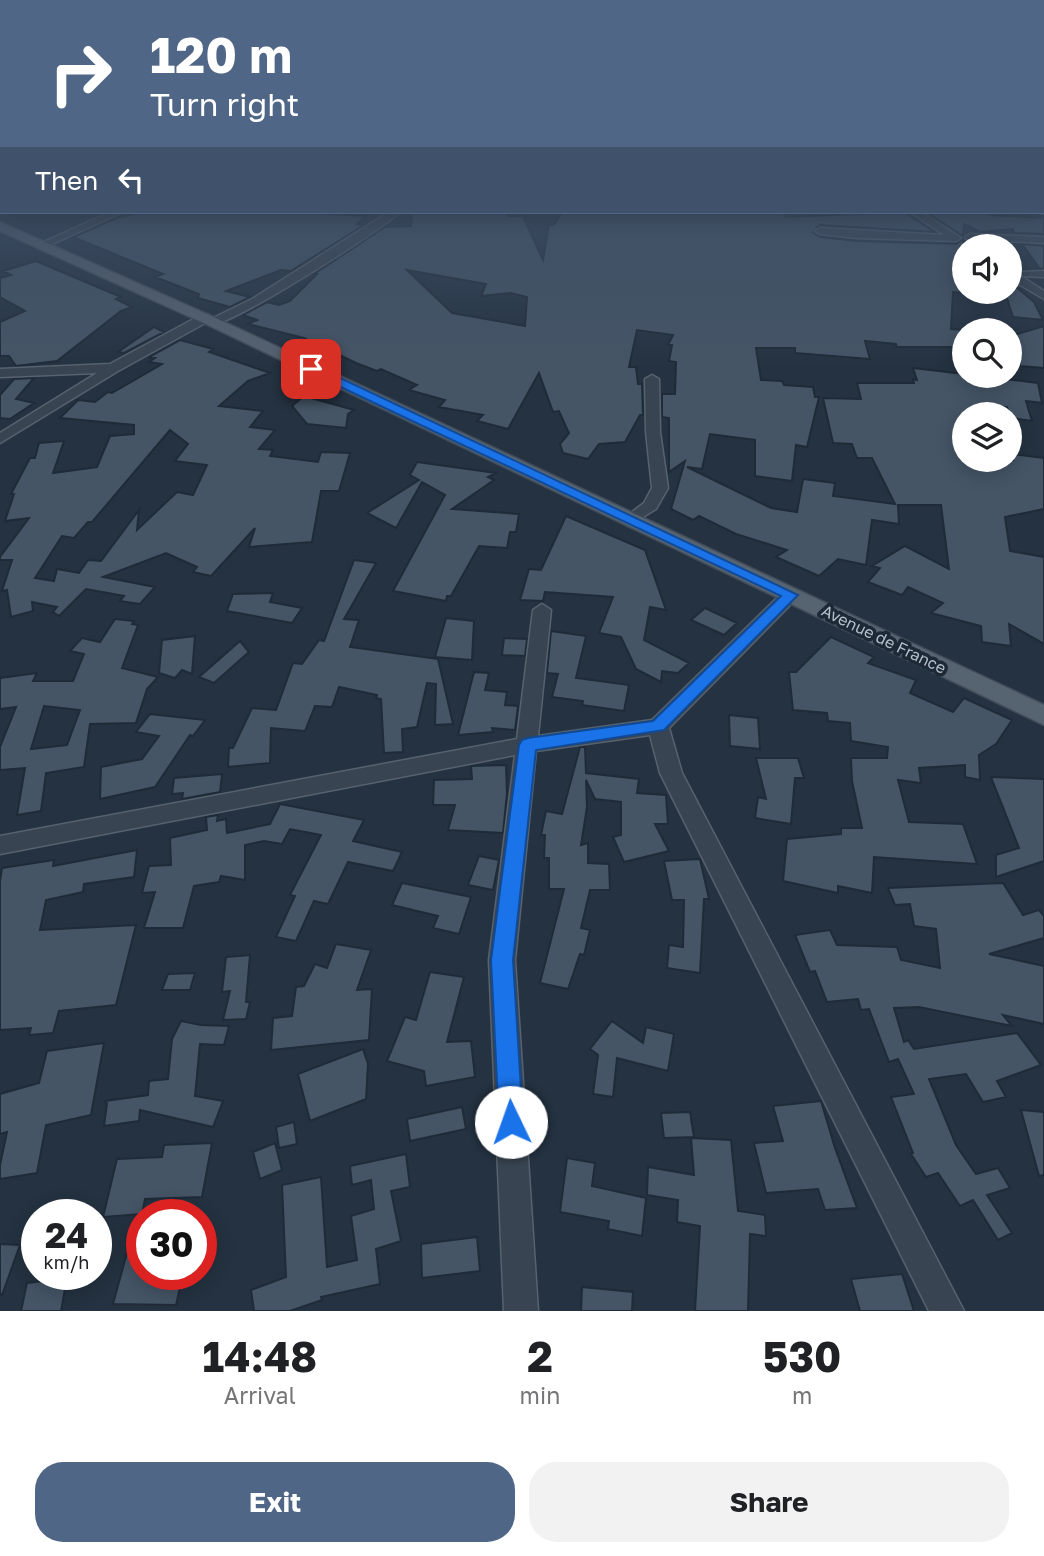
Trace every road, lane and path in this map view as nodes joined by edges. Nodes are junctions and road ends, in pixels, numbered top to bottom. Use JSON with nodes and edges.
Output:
{"nodes":[{"id":1,"x":49,"y":246,"type":"edge"},
{"id":2,"x":342,"y":246,"type":"edge"},
{"id":3,"x":1022,"y":272,"type":"edge"},
{"id":4,"x":1025,"y":274,"type":"junction"},
{"id":5,"x":1044,"y":274,"type":"edge"},
{"id":6,"x":1022,"y":282,"type":"edge"},
{"id":7,"x":1044,"y":285,"type":"edge"},
{"id":8,"x":1044,"y":296,"type":"edge"},
{"id":9,"x":209,"y":320,"type":"junction"},
{"id":10,"x":113,"y":368,"type":"junction"},
{"id":11,"x":0,"y":373,"type":"edge"},
{"id":12,"x":652,"y":379,"type":"dead end"},
{"id":13,"x":0,"y":439,"type":"edge"},
{"id":14,"x":628,"y":521,"type":"junction"},
{"id":15,"x":790,"y":595,"type":"junction"},
{"id":16,"x":542,"y":610,"type":"dead end"},
{"id":17,"x":1044,"y":716,"type":"edge"},
{"id":18,"x":658,"y":726,"type":"junction"},
{"id":19,"x":528,"y":745,"type":"junction"},
{"id":20,"x":0,"y":845,"type":"edge"},
{"id":21,"x":521,"y":1311,"type":"edge"},
{"id":22,"x":947,"y":1311,"type":"edge"}],
"edges":[{"from":1,"to":9,"type":"main road","name":"Avenue de France"},
{"from":2,"to":9,"type":"street"},
{"from":3,"to":4,"type":"street"},
{"from":4,"to":5,"type":"street"},
{"from":4,"to":7,"type":"street"},
{"from":6,"to":8,"type":"street"},
{"from":9,"to":10,"type":"street"},
{"from":9,"to":14,"type":"main road","name":"Avenue de France"},
{"from":10,"to":11,"type":"street"},
{"from":10,"to":13,"type":"street"},
{"from":12,"to":14,"type":"street"},
{"from":14,"to":15,"type":"main road","name":"Avenue de France"},
{"from":15,"to":17,"type":"main road","name":"Avenue de France"},
{"from":15,"to":18,"type":"street"},
{"from":16,"to":19,"type":"street"},
{"from":18,"to":19,"type":"street"},
{"from":18,"to":22,"type":"street"},
{"from":19,"to":20,"type":"street"},
{"from":19,"to":21,"type":"street"}]}
